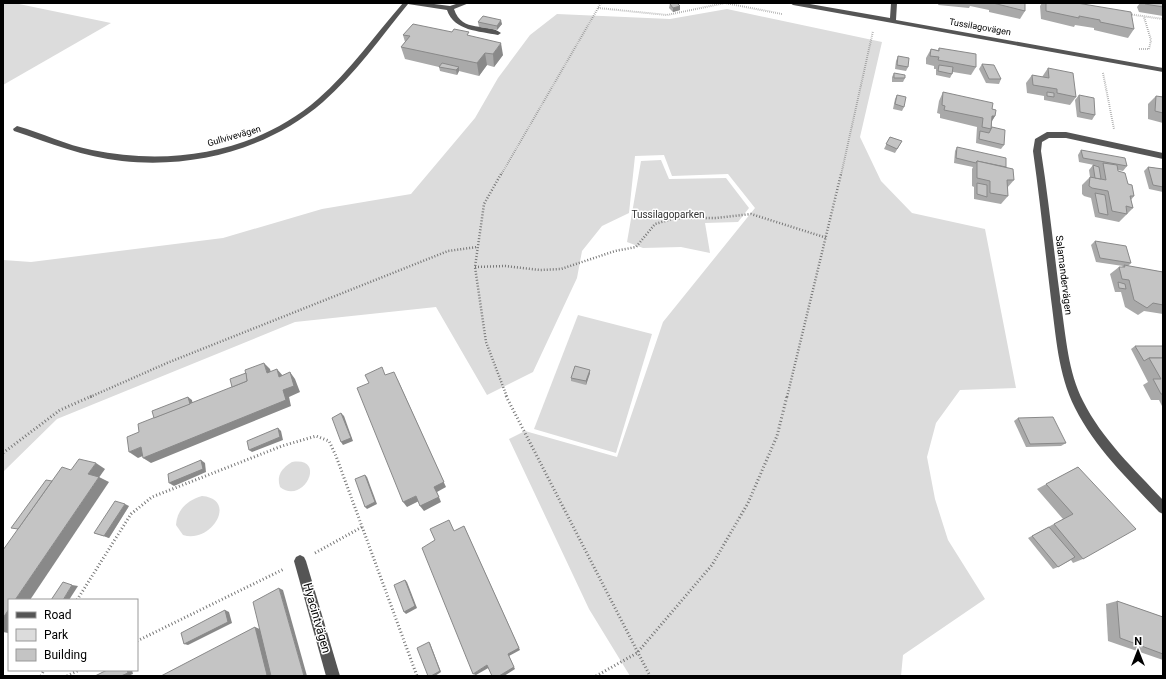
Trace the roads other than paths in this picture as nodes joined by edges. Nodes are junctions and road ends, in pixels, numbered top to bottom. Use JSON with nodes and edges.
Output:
{"nodes":[{"id":1,"x":406,"y":3,"type":"edge"},
{"id":2,"x":411,"y":3,"type":"edge"},
{"id":3,"x":466,"y":3,"type":"edge"},
{"id":4,"x":793,"y":3,"type":"edge"},
{"id":5,"x":894,"y":3,"type":"edge"},
{"id":6,"x":450,"y":8,"type":"junction"},
{"id":7,"x":893,"y":20,"type":"junction"},
{"id":8,"x":498,"y":33,"type":"edge"},
{"id":9,"x":1163,"y":70,"type":"edge"},
{"id":10,"x":17,"y":130,"type":"dead end"},
{"id":11,"x":1163,"y":156,"type":"edge"},
{"id":12,"x":1163,"y":508,"type":"edge"},
{"id":13,"x":300,"y":561,"type":"road end"},
{"id":14,"x":333,"y":676,"type":"edge"}],
"edges":[{"from":1,"to":10,"type":"street","name":"Gullvivevägen"},
{"from":2,"to":6,"type":"street"},
{"from":3,"to":6,"type":"street"},
{"from":4,"to":7,"type":"street","name":"Tussilagovägen"},
{"from":5,"to":7,"type":"street"},
{"from":6,"to":8,"type":"street"},
{"from":7,"to":9,"type":"street","name":"Tussilagovägen"},
{"from":11,"to":12,"type":"street","name":"Salamandervägen"},
{"from":13,"to":14,"type":"street","name":"Hyacintvägen"}]}
